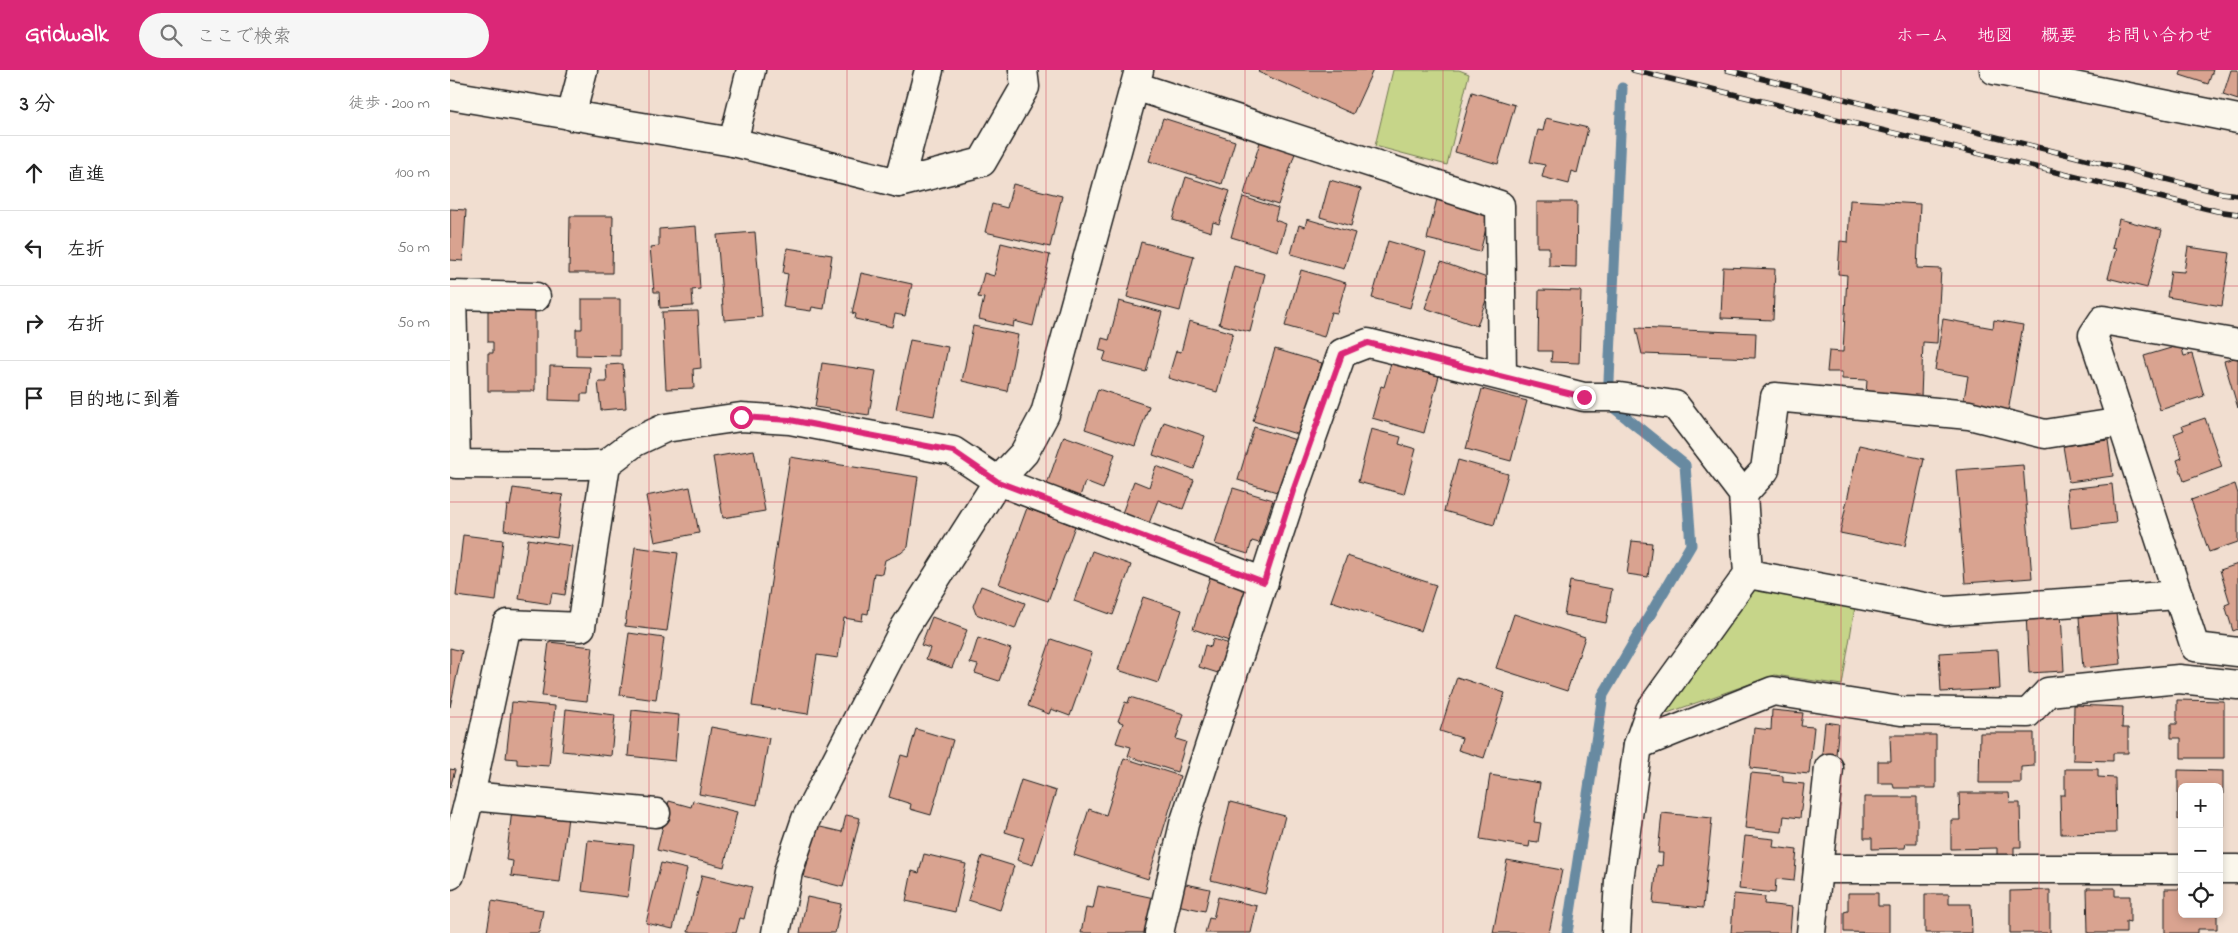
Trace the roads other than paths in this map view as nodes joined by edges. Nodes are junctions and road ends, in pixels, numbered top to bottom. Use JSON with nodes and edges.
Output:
{"nodes":[{"id":1,"x":582,"y":70,"type":"edge"},
{"id":2,"x":750,"y":70,"type":"edge"},
{"id":3,"x":930,"y":70,"type":"edge"},
{"id":4,"x":1023,"y":70,"type":"edge"},
{"id":5,"x":1994,"y":70,"type":"edge"},
{"id":6,"x":1137,"y":78,"type":"edge"},
{"id":7,"x":450,"y":96,"type":"edge"},
{"id":8,"x":571,"y":116,"type":"junction"},
{"id":9,"x":2238,"y":118,"type":"edge"},
{"id":10,"x":732,"y":142,"type":"junction"},
{"id":11,"x":899,"y":183,"type":"junction"},
{"id":12,"x":451,"y":295,"type":"edge"},
{"id":13,"x":536,"y":297,"type":"dead end"},
{"id":14,"x":2238,"y":344,"type":"edge"},
{"id":15,"x":1502,"y":376,"type":"junction"},
{"id":16,"x":2122,"y":422,"type":"junction"},
{"id":17,"x":606,"y":464,"type":"junction"},
{"id":18,"x":998,"y":482,"type":"junction"},
{"id":19,"x":1743,"y":494,"type":"junction"},
{"id":20,"x":1748,"y":574,"type":"junction"},
{"id":21,"x":1264,"y":582,"type":"junction"},
{"id":22,"x":2178,"y":596,"type":"junction"},
{"id":23,"x":2238,"y":652,"type":"edge"},
{"id":24,"x":2238,"y":685,"type":"edge"},
{"id":25,"x":1638,"y":745,"type":"junction"},
{"id":26,"x":1829,"y":768,"type":"dead end"},
{"id":27,"x":470,"y":796,"type":"junction"},
{"id":28,"x":656,"y":813,"type":"dead end"},
{"id":29,"x":1818,"y":868,"type":"junction"},
{"id":30,"x":2178,"y":869,"type":"edge"},
{"id":31,"x":2223,"y":869,"type":"edge"},
{"id":32,"x":2238,"y":869,"type":"edge"},
{"id":33,"x":450,"y":875,"type":"edge"},
{"id":34,"x":776,"y":933,"type":"edge"},
{"id":35,"x":1159,"y":933,"type":"edge"},
{"id":36,"x":1616,"y":933,"type":"edge"},
{"id":37,"x":1811,"y":933,"type":"edge"}],
"edges":[{"from":1,"to":8,"type":"street"},
{"from":2,"to":10,"type":"street"},
{"from":3,"to":11,"type":"street"},
{"from":4,"to":11,"type":"street"},
{"from":5,"to":9,"type":"street"},
{"from":6,"to":15,"type":"street"},
{"from":6,"to":18,"type":"street"},
{"from":7,"to":8,"type":"street"},
{"from":8,"to":10,"type":"street"},
{"from":10,"to":11,"type":"street"},
{"from":12,"to":13,"type":"street"},
{"from":12,"to":17,"type":"street"},
{"from":14,"to":16,"type":"street"},
{"from":15,"to":19,"type":"street"},
{"from":15,"to":21,"type":"street"},
{"from":16,"to":19,"type":"street"},
{"from":16,"to":22,"type":"street"},
{"from":17,"to":18,"type":"street"},
{"from":17,"to":27,"type":"street"},
{"from":18,"to":21,"type":"street"},
{"from":18,"to":34,"type":"street"},
{"from":19,"to":20,"type":"street"},
{"from":20,"to":22,"type":"street"},
{"from":20,"to":25,"type":"street"},
{"from":21,"to":35,"type":"street"},
{"from":22,"to":23,"type":"street"},
{"from":24,"to":25,"type":"street"},
{"from":25,"to":36,"type":"street"},
{"from":26,"to":29,"type":"street"},
{"from":27,"to":28,"type":"street"},
{"from":27,"to":33,"type":"street"},
{"from":29,"to":30,"type":"street"},
{"from":29,"to":37,"type":"street"},
{"from":31,"to":32,"type":"street"}]}
